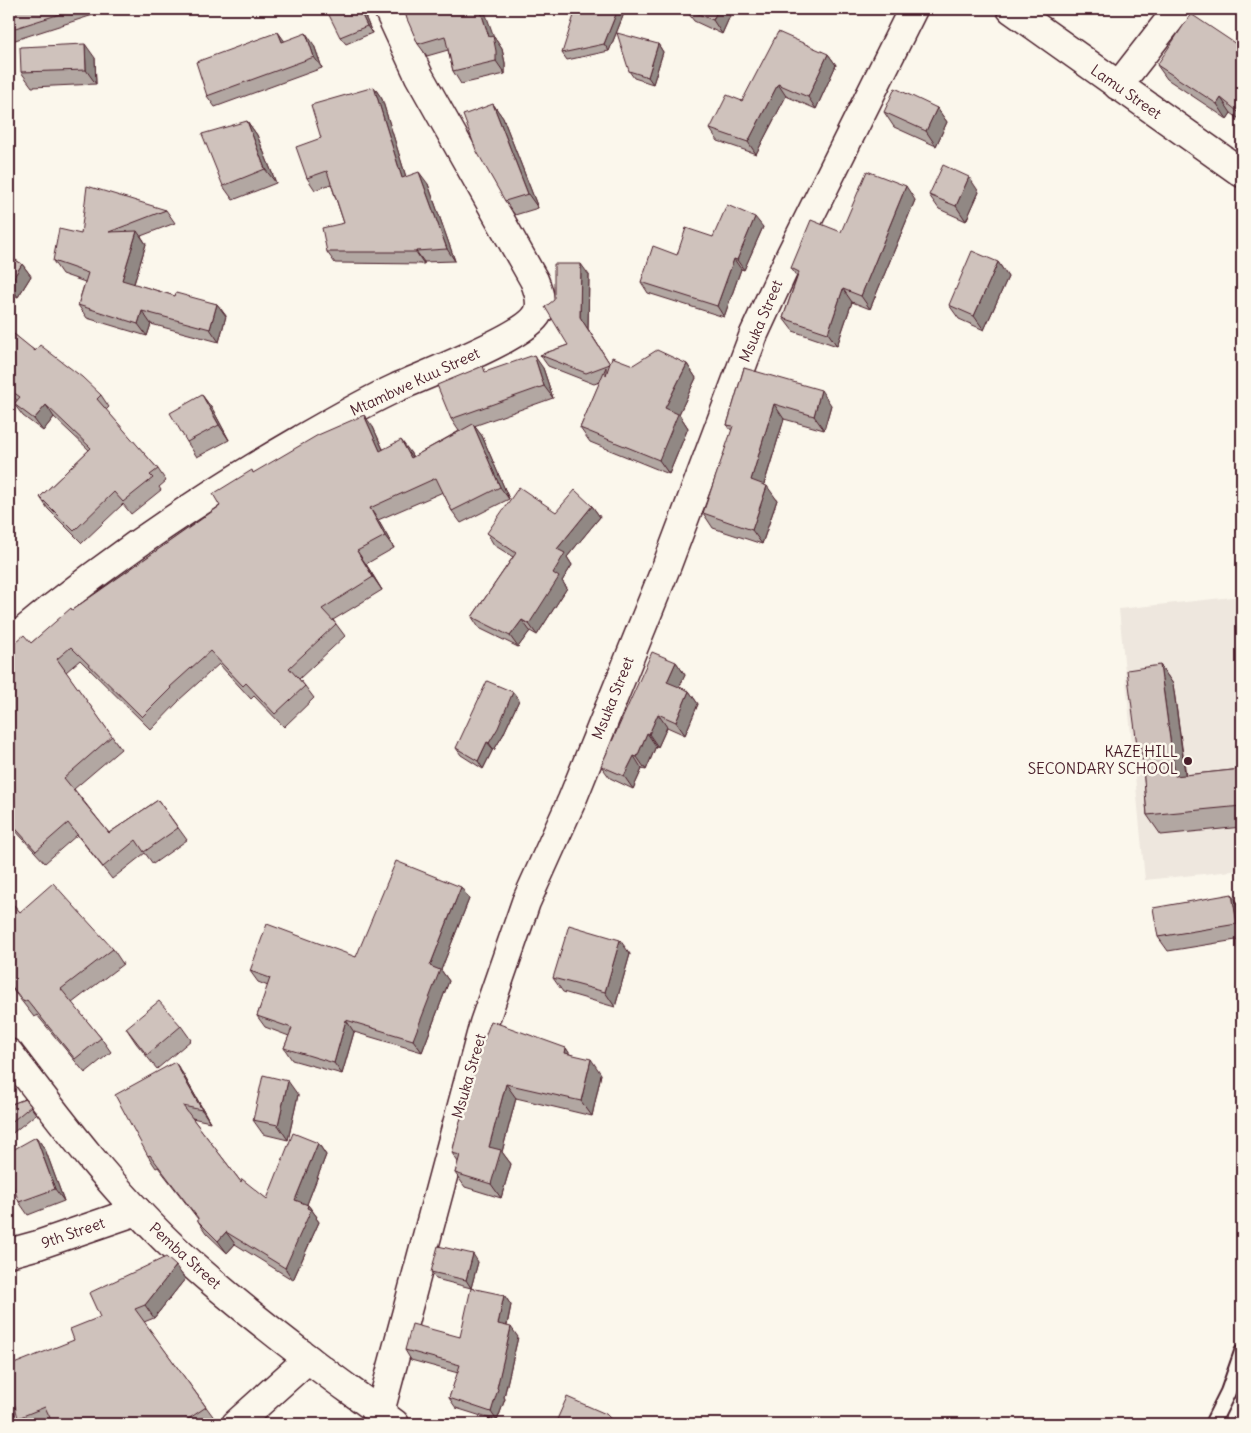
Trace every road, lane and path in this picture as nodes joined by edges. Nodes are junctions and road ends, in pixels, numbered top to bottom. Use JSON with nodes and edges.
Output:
{"nodes":[{"id":1,"x":388,"y":9,"type":"edge"},
{"id":2,"x":913,"y":9,"type":"edge"},
{"id":3,"x":1011,"y":9,"type":"edge"},
{"id":4,"x":1178,"y":9,"type":"edge"},
{"id":5,"x":1118,"y":86,"type":"junction"},
{"id":6,"x":1242,"y":173,"type":"edge"},
{"id":7,"x":9,"y":643,"type":"edge"},
{"id":8,"x":9,"y":1053,"type":"edge"},
{"id":9,"x":137,"y":1211,"type":"junction"},
{"id":10,"x":9,"y":1253,"type":"edge"},
{"id":11,"x":1242,"y":1352,"type":"edge"},
{"id":12,"x":308,"y":1359,"type":"junction"},
{"id":13,"x":387,"y":1418,"type":"edge"},
{"id":14,"x":236,"y":1424,"type":"edge"},
{"id":15,"x":1212,"y":1424,"type":"edge"}],
"edges":[{"from":1,"to":7,"type":"street","name":"Mtambwe Kuu Street"},
{"from":2,"to":13,"type":"street","name":"Msuka Street"},
{"from":3,"to":5,"type":"street","name":"Lamu Street"},
{"from":4,"to":5,"type":"street"},
{"from":5,"to":6,"type":"street","name":"Lamu Street"},
{"from":8,"to":9,"type":"street","name":"Pemba Street"},
{"from":9,"to":10,"type":"street","name":"9th Street"},
{"from":9,"to":12,"type":"street","name":"Pemba Street"},
{"from":11,"to":15,"type":"lane"},
{"from":12,"to":13,"type":"street","name":"Pemba Street"},
{"from":12,"to":14,"type":"street"}]}
